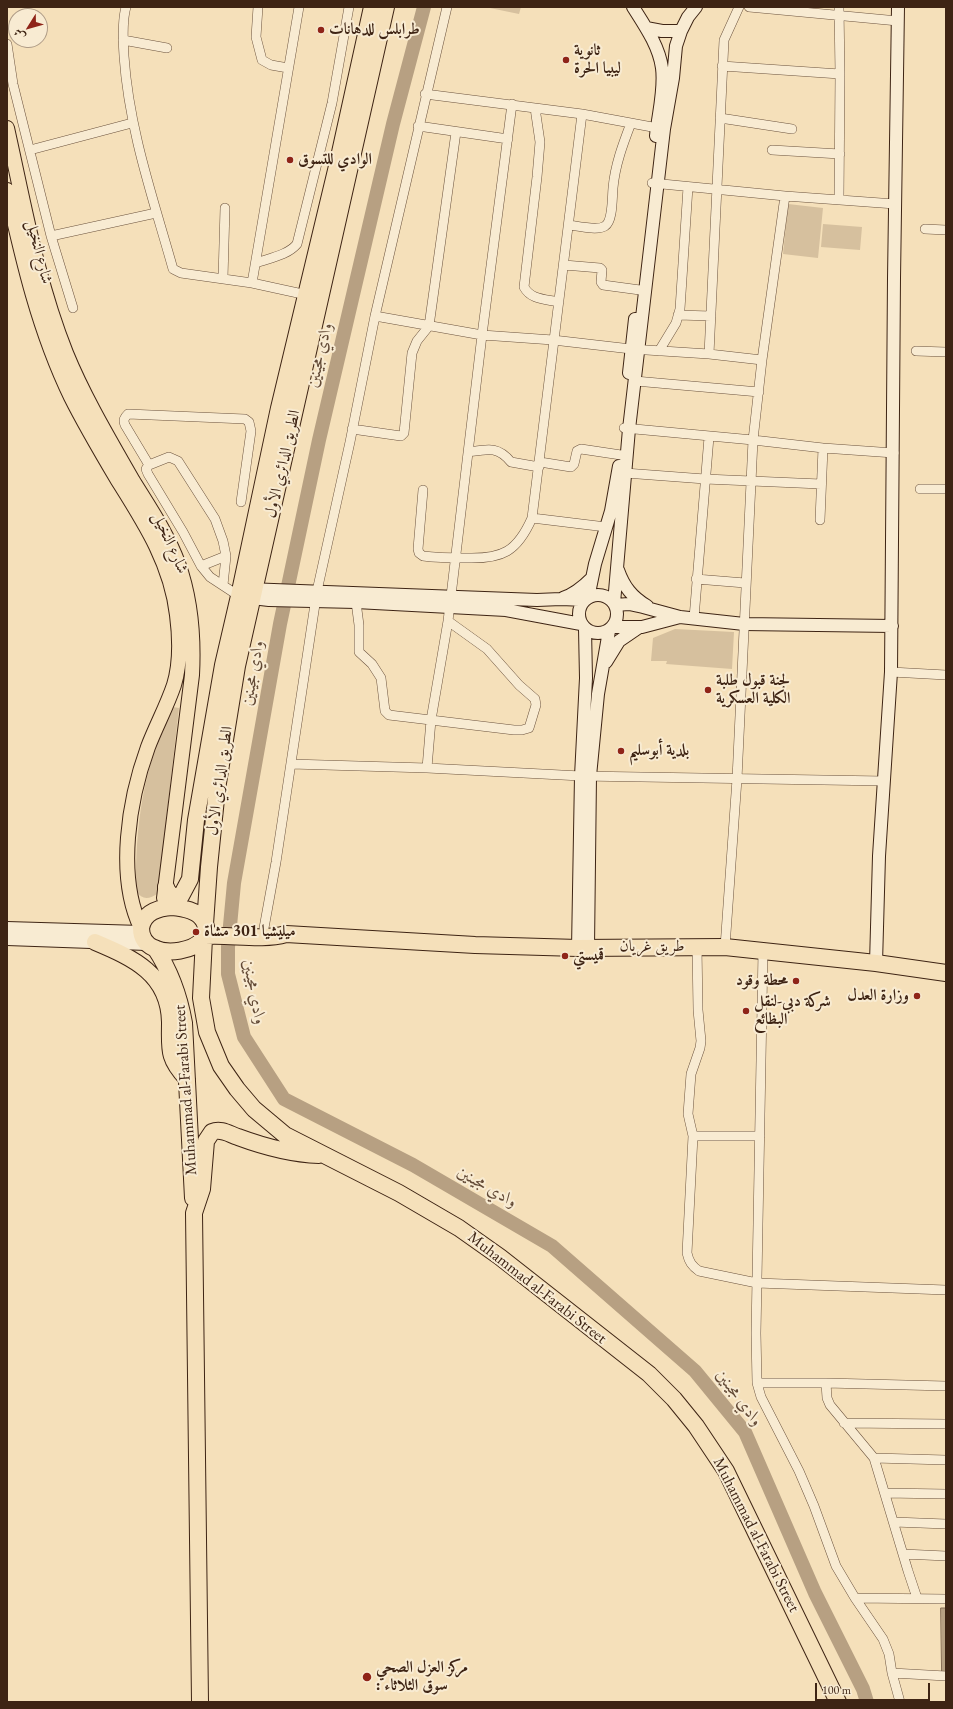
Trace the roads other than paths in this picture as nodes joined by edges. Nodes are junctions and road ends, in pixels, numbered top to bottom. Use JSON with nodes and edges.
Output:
{"nodes":[{"id":1,"x":258,"y":7,"type":"edge"},
{"id":2,"x":299,"y":7,"type":"edge"},
{"id":3,"x":349,"y":7,"type":"edge"},
{"id":4,"x":372,"y":7,"type":"edge"},
{"id":5,"x":386,"y":7,"type":"edge"},
{"id":6,"x":447,"y":7,"type":"edge"},
{"id":7,"x":633,"y":7,"type":"edge"},
{"id":8,"x":696,"y":7,"type":"edge"},
{"id":9,"x":739,"y":7,"type":"edge"},
{"id":10,"x":749,"y":7,"type":"edge"},
{"id":11,"x":898,"y":7,"type":"edge"},
{"id":12,"x":124,"y":8,"type":"edge"},
{"id":13,"x":810,"y":10,"type":"edge"},
{"id":14,"x":839,"y":11,"type":"edge"},
{"id":15,"x":898,"y":21,"type":"junction"},
{"id":16,"x":646,"y":28,"type":"junction"},
{"id":17,"x":681,"y":31,"type":"junction"},
{"id":18,"x":123,"y":40,"type":"junction"},
{"id":19,"x":7,"y":44,"type":"edge"},
{"id":20,"x":167,"y":48,"type":"dead end"},
{"id":21,"x":657,"y":51,"type":"junction"},
{"id":22,"x":722,"y":66,"type":"junction"},
{"id":23,"x":288,"y":68,"type":"junction"},
{"id":24,"x":840,"y":74,"type":"junction"},
{"id":25,"x":425,"y":94,"type":"junction"},
{"id":26,"x":512,"y":104,"type":"junction"},
{"id":27,"x":535,"y":108,"type":"junction"},
{"id":28,"x":582,"y":114,"type":"junction"},
{"id":29,"x":720,"y":118,"type":"junction"},
{"id":30,"x":132,"y":123,"type":"junction"},
{"id":31,"x":631,"y":123,"type":"junction"},
{"id":32,"x":418,"y":126,"type":"junction"},
{"id":33,"x":7,"y":128,"type":"edge"},
{"id":34,"x":660,"y":128,"type":"junction"},
{"id":35,"x":792,"y":129,"type":"dead end"},
{"id":36,"x":456,"y":132,"type":"junction"},
{"id":37,"x":508,"y":139,"type":"junction"},
{"id":38,"x":30,"y":150,"type":"junction"},
{"id":39,"x":772,"y":150,"type":"dead end"},
{"id":40,"x":840,"y":154,"type":"junction"},
{"id":41,"x":655,"y":183,"type":"junction"},
{"id":42,"x":688,"y":187,"type":"junction"},
{"id":43,"x":7,"y":190,"type":"edge"},
{"id":44,"x":716,"y":190,"type":"junction"},
{"id":45,"x":785,"y":196,"type":"junction"},
{"id":46,"x":839,"y":199,"type":"junction"},
{"id":47,"x":895,"y":204,"type":"junction"},
{"id":48,"x":225,"y":208,"type":"dead end"},
{"id":49,"x":156,"y":213,"type":"junction"},
{"id":50,"x":569,"y":226,"type":"junction"},
{"id":51,"x":925,"y":229,"type":"dead end"},
{"id":52,"x":946,"y":230,"type":"edge"},
{"id":53,"x":52,"y":236,"type":"junction"},
{"id":54,"x":256,"y":263,"type":"junction"},
{"id":55,"x":564,"y":265,"type":"junction"},
{"id":56,"x":223,"y":278,"type":"junction"},
{"id":57,"x":252,"y":282,"type":"junction"},
{"id":58,"x":640,"y":290,"type":"junction"},
{"id":59,"x":307,"y":295,"type":"junction"},
{"id":60,"x":558,"y":302,"type":"junction"},
{"id":61,"x":73,"y":308,"type":"dead end"},
{"id":62,"x":678,"y":315,"type":"junction"},
{"id":63,"x":375,"y":316,"type":"junction"},
{"id":64,"x":711,"y":316,"type":"junction"},
{"id":65,"x":429,"y":326,"type":"junction"},
{"id":66,"x":482,"y":335,"type":"junction"},
{"id":67,"x":553,"y":340,"type":"junction"},
{"id":68,"x":635,"y":349,"type":"junction"},
{"id":69,"x":916,"y":350,"type":"dead end"},
{"id":70,"x":659,"y":351,"type":"junction"},
{"id":71,"x":946,"y":352,"type":"edge"},
{"id":72,"x":709,"y":354,"type":"junction"},
{"id":73,"x":762,"y":360,"type":"junction"},
{"id":74,"x":635,"y":381,"type":"junction"},
{"id":75,"x":759,"y":392,"type":"junction"},
{"id":76,"x":352,"y":429,"type":"junction"},
{"id":77,"x":627,"y":429,"type":"junction"},
{"id":78,"x":709,"y":437,"type":"junction"},
{"id":79,"x":753,"y":440,"type":"junction"},
{"id":80,"x":823,"y":448,"type":"junction"},
{"id":81,"x":469,"y":452,"type":"junction"},
{"id":82,"x":894,"y":453,"type":"junction"},
{"id":83,"x":621,"y":455,"type":"junction"},
{"id":84,"x":149,"y":465,"type":"junction"},
{"id":85,"x":539,"y":465,"type":"junction"},
{"id":86,"x":625,"y":473,"type":"junction"},
{"id":87,"x":705,"y":479,"type":"junction"},
{"id":88,"x":751,"y":481,"type":"junction"},
{"id":89,"x":821,"y":484,"type":"junction"},
{"id":90,"x":920,"y":489,"type":"dead end"},
{"id":91,"x":946,"y":489,"type":"edge"},
{"id":92,"x":423,"y":490,"type":"dead end"},
{"id":93,"x":241,"y":502,"type":"dead end"},
{"id":94,"x":532,"y":518,"type":"junction"},
{"id":95,"x":820,"y":520,"type":"dead end"},
{"id":96,"x":606,"y":526,"type":"junction"},
{"id":97,"x":226,"y":556,"type":"junction"},
{"id":98,"x":456,"y":558,"type":"junction"},
{"id":99,"x":201,"y":566,"type":"junction"},
{"id":100,"x":617,"y":568,"type":"junction"},
{"id":101,"x":592,"y":578,"type":"junction"},
{"id":102,"x":696,"y":579,"type":"junction"},
{"id":103,"x":745,"y":583,"type":"junction"},
{"id":104,"x":247,"y":592,"type":"junction"},
{"id":105,"x":312,"y":596,"type":"junction"},
{"id":106,"x":561,"y":599,"type":"junction"},
{"id":107,"x":586,"y":599,"type":"junction"},
{"id":108,"x":356,"y":602,"type":"junction"},
{"id":109,"x":451,"y":602,"type":"junction"},
{"id":110,"x":614,"y":604,"type":"junction"},
{"id":111,"x":651,"y":609,"type":"junction"},
{"id":112,"x":680,"y":617,"type":"junction"},
{"id":113,"x":694,"y":618,"type":"junction"},
{"id":114,"x":448,"y":621,"type":"junction"},
{"id":115,"x":744,"y":624,"type":"junction"},
{"id":116,"x":583,"y":626,"type":"junction"},
{"id":117,"x":892,"y":626,"type":"junction"},
{"id":118,"x":642,"y":627,"type":"junction"},
{"id":119,"x":611,"y":629,"type":"junction"},
{"id":120,"x":602,"y":668,"type":"junction"},
{"id":121,"x":891,"y":672,"type":"junction"},
{"id":122,"x":946,"y":675,"type":"edge"},
{"id":123,"x":431,"y":720,"type":"junction"},
{"id":124,"x":291,"y":764,"type":"junction"},
{"id":125,"x":427,"y":768,"type":"junction"},
{"id":126,"x":586,"y":776,"type":"junction"},
{"id":127,"x":737,"y":779,"type":"junction"},
{"id":128,"x":884,"y":781,"type":"junction"},
{"id":129,"x":166,"y":887,"type":"junction"},
{"id":130,"x":181,"y":896,"type":"junction"},
{"id":131,"x":164,"y":908,"type":"junction"},
{"id":132,"x":7,"y":928,"type":"edge"},
{"id":133,"x":264,"y":928,"type":"junction"},
{"id":134,"x":210,"y":931,"type":"junction"},
{"id":135,"x":245,"y":931,"type":"junction"},
{"id":136,"x":286,"y":934,"type":"junction"},
{"id":137,"x":146,"y":938,"type":"junction"},
{"id":138,"x":7,"y":939,"type":"edge"},
{"id":139,"x":95,"y":942,"type":"junction"},
{"id":140,"x":583,"y":947,"type":"junction"},
{"id":141,"x":696,"y":947,"type":"junction"},
{"id":142,"x":725,"y":947,"type":"junction"},
{"id":143,"x":763,"y":952,"type":"junction"},
{"id":144,"x":876,"y":963,"type":"junction"},
{"id":145,"x":946,"y":973,"type":"edge"},
{"id":146,"x":187,"y":1078,"type":"junction"},
{"id":147,"x":693,"y":1136,"type":"junction"},
{"id":148,"x":760,"y":1136,"type":"junction"},
{"id":149,"x":324,"y":1155,"type":"junction"},
{"id":150,"x":194,"y":1213,"type":"junction"},
{"id":151,"x":757,"y":1283,"type":"junction"},
{"id":152,"x":946,"y":1290,"type":"edge"},
{"id":153,"x":757,"y":1383,"type":"junction"},
{"id":154,"x":826,"y":1383,"type":"junction"},
{"id":155,"x":946,"y":1386,"type":"edge"},
{"id":156,"x":844,"y":1423,"type":"junction"},
{"id":157,"x":946,"y":1424,"type":"edge"},
{"id":158,"x":874,"y":1458,"type":"junction"},
{"id":159,"x":946,"y":1460,"type":"edge"},
{"id":160,"x":885,"y":1493,"type":"junction"},
{"id":161,"x":946,"y":1494,"type":"edge"},
{"id":162,"x":894,"y":1522,"type":"junction"},
{"id":163,"x":946,"y":1524,"type":"edge"},
{"id":164,"x":903,"y":1554,"type":"junction"},
{"id":165,"x":946,"y":1556,"type":"edge"},
{"id":166,"x":855,"y":1598,"type":"junction"},
{"id":167,"x":917,"y":1598,"type":"junction"},
{"id":168,"x":946,"y":1599,"type":"edge"},
{"id":169,"x":892,"y":1673,"type":"junction"},
{"id":170,"x":946,"y":1676,"type":"edge"},
{"id":171,"x":200,"y":1702,"type":"edge"},
{"id":172,"x":838,"y":1702,"type":"edge"},
{"id":173,"x":900,"y":1702,"type":"edge"}],
"edges":[{"from":1,"to":23,"type":"street"},
{"from":2,"to":23,"type":"street"},
{"from":3,"to":54,"type":"street"},
{"from":4,"to":59,"type":"highway","name":"الطريق الدائري الأول"},
{"from":5,"to":104,"type":"highway","name":"الطريق الدائري الأول"},
{"from":6,"to":25,"type":"street"},
{"from":7,"to":16,"type":"street"},
{"from":8,"to":17,"type":"street"},
{"from":9,"to":22,"type":"street"},
{"from":10,"to":13,"type":"street"},
{"from":11,"to":15,"type":"street"},
{"from":12,"to":18,"type":"street"},
{"from":13,"to":14,"type":"street"},
{"from":14,"to":15,"type":"street"},
{"from":14,"to":24,"type":"street"},
{"from":15,"to":47,"type":"street"},
{"from":16,"to":17,"type":"street"},
{"from":16,"to":21,"type":"street"},
{"from":17,"to":21,"type":"street"},
{"from":17,"to":34,"type":"street"},
{"from":18,"to":20,"type":"street"},
{"from":18,"to":30,"type":"street"},
{"from":19,"to":38,"type":"street"},
{"from":21,"to":34,"type":"street"},
{"from":22,"to":24,"type":"street"},
{"from":22,"to":29,"type":"street"},
{"from":23,"to":54,"type":"street"},
{"from":24,"to":40,"type":"street"},
{"from":25,"to":26,"type":"street"},
{"from":25,"to":32,"type":"street"},
{"from":26,"to":27,"type":"street"},
{"from":26,"to":37,"type":"street"},
{"from":27,"to":28,"type":"street"},
{"from":27,"to":60,"type":"street"},
{"from":28,"to":31,"type":"street"},
{"from":28,"to":50,"type":"street"},
{"from":29,"to":35,"type":"street"},
{"from":29,"to":44,"type":"street"},
{"from":30,"to":38,"type":"street"},
{"from":30,"to":49,"type":"street"},
{"from":31,"to":34,"type":"street"},
{"from":31,"to":50,"type":"street"},
{"from":32,"to":36,"type":"street"},
{"from":32,"to":63,"type":"street"},
{"from":33,"to":129,"type":"main road"},
{"from":34,"to":41,"type":"street"},
{"from":36,"to":37,"type":"street"},
{"from":36,"to":65,"type":"street"},
{"from":37,"to":66,"type":"street"},
{"from":38,"to":53,"type":"street"},
{"from":39,"to":40,"type":"street"},
{"from":40,"to":46,"type":"street"},
{"from":41,"to":42,"type":"street"},
{"from":41,"to":58,"type":"street"},
{"from":41,"to":68,"type":"street"},
{"from":42,"to":44,"type":"street"},
{"from":42,"to":62,"type":"street"},
{"from":43,"to":137,"type":"main road","name":"شارع النخيل"},
{"from":44,"to":45,"type":"street"},
{"from":44,"to":64,"type":"street"},
{"from":45,"to":46,"type":"street"},
{"from":45,"to":73,"type":"street"},
{"from":46,"to":47,"type":"street"},
{"from":47,"to":82,"type":"street"},
{"from":48,"to":56,"type":"street"},
{"from":49,"to":53,"type":"street"},
{"from":49,"to":56,"type":"street"},
{"from":50,"to":55,"type":"street"},
{"from":51,"to":52,"type":"street"},
{"from":53,"to":61,"type":"street"},
{"from":54,"to":57,"type":"street"},
{"from":55,"to":58,"type":"street"},
{"from":55,"to":60,"type":"street"},
{"from":56,"to":57,"type":"street"},
{"from":57,"to":59,"type":"street"},
{"from":58,"to":68,"type":"street"},
{"from":59,"to":104,"type":"highway","name":"الطريق الدائري الأول"},
{"from":60,"to":67,"type":"street"},
{"from":62,"to":64,"type":"street"},
{"from":62,"to":70,"type":"street"},
{"from":63,"to":65,"type":"street"},
{"from":63,"to":76,"type":"street"},
{"from":64,"to":72,"type":"street"},
{"from":65,"to":66,"type":"street"},
{"from":65,"to":76,"type":"street"},
{"from":66,"to":67,"type":"street"},
{"from":66,"to":81,"type":"street"},
{"from":67,"to":68,"type":"street"},
{"from":67,"to":85,"type":"street"},
{"from":68,"to":70,"type":"street"},
{"from":68,"to":74,"type":"street"},
{"from":68,"to":77,"type":"street"},
{"from":69,"to":71,"type":"street"},
{"from":70,"to":72,"type":"street"},
{"from":72,"to":73,"type":"street"},
{"from":73,"to":75,"type":"street"},
{"from":74,"to":75,"type":"street"},
{"from":74,"to":77,"type":"street"},
{"from":75,"to":79,"type":"street"},
{"from":76,"to":105,"type":"street"},
{"from":77,"to":78,"type":"street"},
{"from":77,"to":83,"type":"street"},
{"from":77,"to":86,"type":"street"},
{"from":78,"to":79,"type":"street"},
{"from":78,"to":87,"type":"street"},
{"from":79,"to":80,"type":"street"},
{"from":79,"to":88,"type":"street"},
{"from":80,"to":82,"type":"street"},
{"from":80,"to":89,"type":"street"},
{"from":81,"to":85,"type":"street"},
{"from":81,"to":98,"type":"street"},
{"from":82,"to":117,"type":"street"},
{"from":83,"to":85,"type":"street"},
{"from":83,"to":96,"type":"street"},
{"from":84,"to":93,"type":"street"},
{"from":84,"to":97,"type":"street"},
{"from":84,"to":99,"type":"street"},
{"from":85,"to":94,"type":"street"},
{"from":86,"to":87,"type":"street"},
{"from":86,"to":100,"type":"street"},
{"from":87,"to":88,"type":"street"},
{"from":87,"to":102,"type":"street"},
{"from":88,"to":89,"type":"street"},
{"from":88,"to":103,"type":"street"},
{"from":89,"to":95,"type":"street"},
{"from":90,"to":91,"type":"street"},
{"from":92,"to":98,"type":"street"},
{"from":94,"to":96,"type":"street"},
{"from":94,"to":98,"type":"street"},
{"from":96,"to":101,"type":"street"},
{"from":97,"to":99,"type":"street"},
{"from":97,"to":104,"type":"street"},
{"from":98,"to":109,"type":"street"},
{"from":99,"to":104,"type":"street"},
{"from":100,"to":110,"type":"street"},
{"from":100,"to":111,"type":"street"},
{"from":101,"to":106,"type":"street"},
{"from":101,"to":107,"type":"street"},
{"from":102,"to":103,"type":"street"},
{"from":102,"to":113,"type":"street"},
{"from":103,"to":115,"type":"street"},
{"from":104,"to":105,"type":"street"},
{"from":104,"to":130,"type":"highway","name":"الطريق الدائري الأول"},
{"from":104,"to":134,"type":"highway","name":"الطريق الدائري الأول"},
{"from":105,"to":108,"type":"street"},
{"from":105,"to":109,"type":"street"},
{"from":105,"to":124,"type":"street"},
{"from":106,"to":107,"type":"street"},
{"from":106,"to":109,"type":"street"},
{"from":107,"to":110,"type":"street"},
{"from":107,"to":116,"type":"street"},
{"from":108,"to":109,"type":"street"},
{"from":108,"to":123,"type":"street"},
{"from":109,"to":114,"type":"street"},
{"from":109,"to":116,"type":"street"},
{"from":110,"to":111,"type":"street"},
{"from":110,"to":119,"type":"street"},
{"from":111,"to":112,"type":"street"},
{"from":112,"to":113,"type":"street"},
{"from":112,"to":118,"type":"street"},
{"from":113,"to":115,"type":"street"},
{"from":114,"to":123,"type":"street"},
{"from":114,"to":123,"type":"street"},
{"from":115,"to":117,"type":"street"},
{"from":115,"to":127,"type":"street"},
{"from":116,"to":119,"type":"street"},
{"from":116,"to":126,"type":"street"},
{"from":117,"to":121,"type":"street"},
{"from":118,"to":119,"type":"street"},
{"from":118,"to":120,"type":"street"},
{"from":119,"to":120,"type":"street"},
{"from":120,"to":126,"type":"street"},
{"from":121,"to":122,"type":"street"},
{"from":121,"to":128,"type":"street"},
{"from":123,"to":125,"type":"street"},
{"from":124,"to":125,"type":"street"},
{"from":124,"to":133,"type":"street"},
{"from":125,"to":126,"type":"street"},
{"from":126,"to":127,"type":"street"},
{"from":126,"to":140,"type":"street"},
{"from":127,"to":128,"type":"street"},
{"from":127,"to":142,"type":"street"},
{"from":128,"to":144,"type":"street"},
{"from":129,"to":130,"type":"highway"},
{"from":129,"to":131,"type":"main road"},
{"from":130,"to":131,"type":"highway","name":"الطريق الدائري الأول"},
{"from":131,"to":134,"type":"highway"},
{"from":131,"to":137,"type":"highway"},
{"from":132,"to":137,"type":"street"},
{"from":133,"to":135,"type":"highway","name":"طريق غريان"},
{"from":133,"to":136,"type":"highway","name":"طريق غريان"},
{"from":134,"to":135,"type":"highway","name":"طريق غريان"},
{"from":134,"to":137,"type":"highway"},
{"from":134,"to":149,"type":"highway","name":"Muhammad al-Farabi Street"},
{"from":135,"to":136,"type":"highway","name":"طريق غريان"},
{"from":136,"to":140,"type":"highway","name":"طريق غريان"},
{"from":137,"to":139,"type":"street"},
{"from":137,"to":146,"type":"highway","name":"Muhammad al-Farabi Street"},
{"from":138,"to":139,"type":"street"},
{"from":139,"to":146,"type":"highway"},
{"from":140,"to":141,"type":"highway","name":"طريق غريان"},
{"from":141,"to":142,"type":"highway","name":"طريق غريان"},
{"from":141,"to":147,"type":"street"},
{"from":142,"to":143,"type":"highway","name":"طريق غريان"},
{"from":143,"to":144,"type":"highway","name":"طريق غريان"},
{"from":143,"to":148,"type":"street"},
{"from":144,"to":145,"type":"highway","name":"طريق غريان"},
{"from":146,"to":150,"type":"highway","name":"Muhammad al-Farabi Street"},
{"from":147,"to":148,"type":"street"},
{"from":147,"to":151,"type":"street"},
{"from":148,"to":151,"type":"street"},
{"from":149,"to":150,"type":"highway"},
{"from":149,"to":172,"type":"highway","name":"Muhammad al-Farabi Street"},
{"from":150,"to":171,"type":"highway","name":"Muhammad al-Farabi Street"},
{"from":151,"to":152,"type":"street"},
{"from":151,"to":153,"type":"street"},
{"from":153,"to":154,"type":"street"},
{"from":153,"to":166,"type":"street"},
{"from":154,"to":155,"type":"street"},
{"from":154,"to":156,"type":"street"},
{"from":156,"to":157,"type":"street"},
{"from":156,"to":158,"type":"street"},
{"from":158,"to":159,"type":"street"},
{"from":158,"to":160,"type":"street"},
{"from":160,"to":161,"type":"street"},
{"from":160,"to":162,"type":"street"},
{"from":162,"to":163,"type":"street"},
{"from":162,"to":164,"type":"street"},
{"from":164,"to":165,"type":"street"},
{"from":164,"to":167,"type":"street"},
{"from":166,"to":167,"type":"street"},
{"from":166,"to":169,"type":"street"},
{"from":167,"to":168,"type":"street"},
{"from":169,"to":170,"type":"street"},
{"from":169,"to":173,"type":"street"}]}
